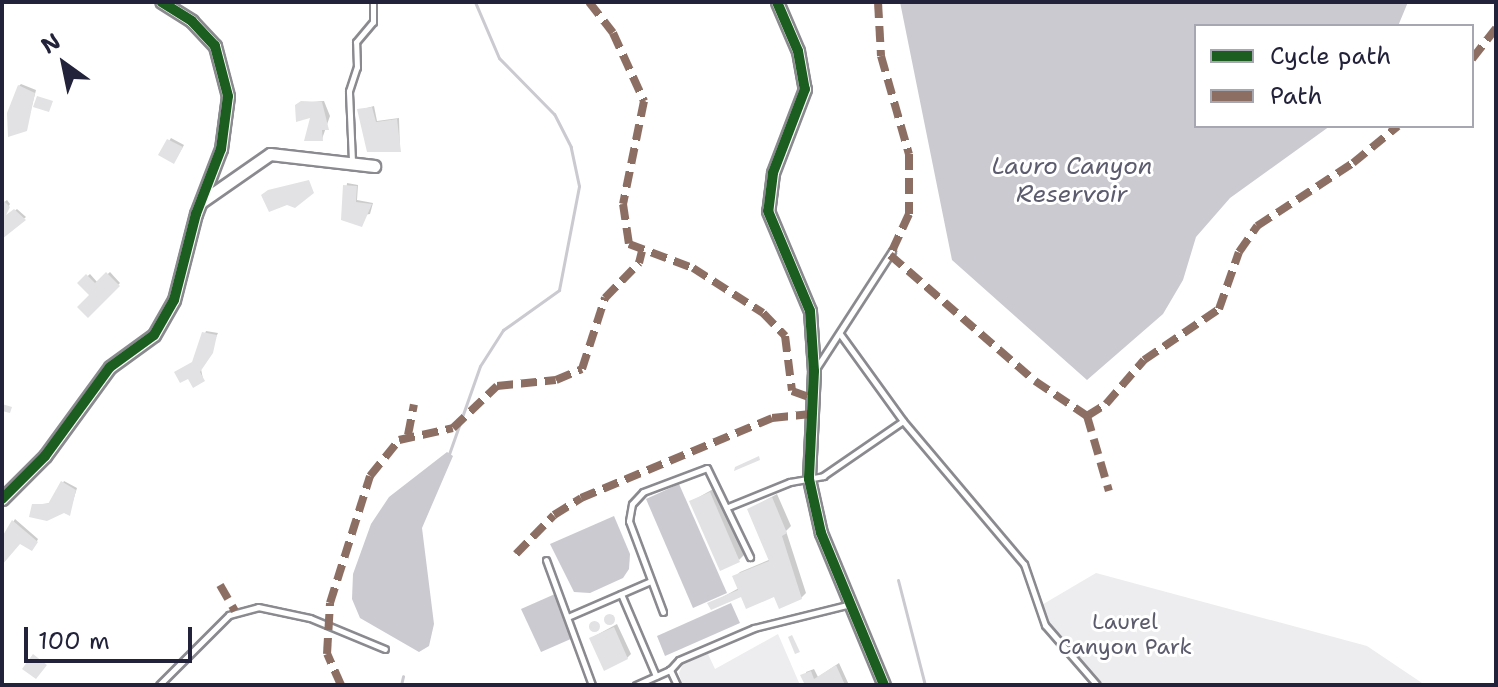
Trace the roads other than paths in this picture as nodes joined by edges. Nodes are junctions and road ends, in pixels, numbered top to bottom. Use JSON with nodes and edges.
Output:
{"nodes":[{"id":1,"x":162,"y":2,"type":"edge"},
{"id":2,"x":373,"y":2,"type":"edge"},
{"id":3,"x":777,"y":2,"type":"edge"},
{"id":4,"x":351,"y":163,"type":"junction"},
{"id":5,"x":374,"y":166,"type":"dead end"},
{"id":6,"x":200,"y":202,"type":"junction"},
{"id":7,"x":892,"y":251,"type":"dead end"},
{"id":8,"x":840,"y":334,"type":"junction"},
{"id":9,"x":814,"y":371,"type":"junction"},
{"id":10,"x":903,"y":421,"type":"junction"},
{"id":11,"x":809,"y":479,"type":"junction"},
{"id":12,"x":2,"y":499,"type":"edge"},
{"id":13,"x":728,"y":507,"type":"junction"},
{"id":14,"x":750,"y":557,"type":"dead end"},
{"id":15,"x":546,"y":560,"type":"dead end"},
{"id":16,"x":651,"y":581,"type":"junction"},
{"id":17,"x":621,"y":594,"type":"junction"},
{"id":18,"x":852,"y":603,"type":"junction"},
{"id":19,"x":663,"y":612,"type":"dead end"},
{"id":20,"x":570,"y":616,"type":"junction"},
{"id":21,"x":385,"y":649,"type":"dead end"},
{"id":22,"x":670,"y":670,"type":"junction"},
{"id":23,"x":656,"y":676,"type":"junction"},
{"id":24,"x":159,"y":685,"type":"edge"},
{"id":25,"x":592,"y":685,"type":"edge"},
{"id":26,"x":636,"y":685,"type":"edge"},
{"id":27,"x":677,"y":685,"type":"edge"},
{"id":28,"x":884,"y":685,"type":"edge"},
{"id":29,"x":1097,"y":685,"type":"edge"}],
"edges":[{"from":1,"to":6,"type":"street"},
{"from":2,"to":4,"type":"lane"},
{"from":3,"to":9,"type":"street"},
{"from":4,"to":5,"type":"street"},
{"from":4,"to":6,"type":"street"},
{"from":6,"to":12,"type":"street"},
{"from":7,"to":8,"type":"lane"},
{"from":8,"to":9,"type":"lane"},
{"from":8,"to":10,"type":"lane"},
{"from":9,"to":11,"type":"street"},
{"from":10,"to":11,"type":"lane"},
{"from":10,"to":29,"type":"lane"},
{"from":11,"to":13,"type":"lane"},
{"from":11,"to":18,"type":"street"},
{"from":13,"to":14,"type":"lane"},
{"from":13,"to":16,"type":"lane"},
{"from":15,"to":20,"type":"lane"},
{"from":16,"to":17,"type":"lane"},
{"from":16,"to":19,"type":"lane"},
{"from":17,"to":20,"type":"lane"},
{"from":17,"to":23,"type":"lane"},
{"from":18,"to":22,"type":"lane"},
{"from":18,"to":28,"type":"street"},
{"from":20,"to":25,"type":"lane"},
{"from":21,"to":24,"type":"lane"},
{"from":22,"to":23,"type":"lane"},
{"from":22,"to":27,"type":"lane"},
{"from":23,"to":26,"type":"lane"}]}
